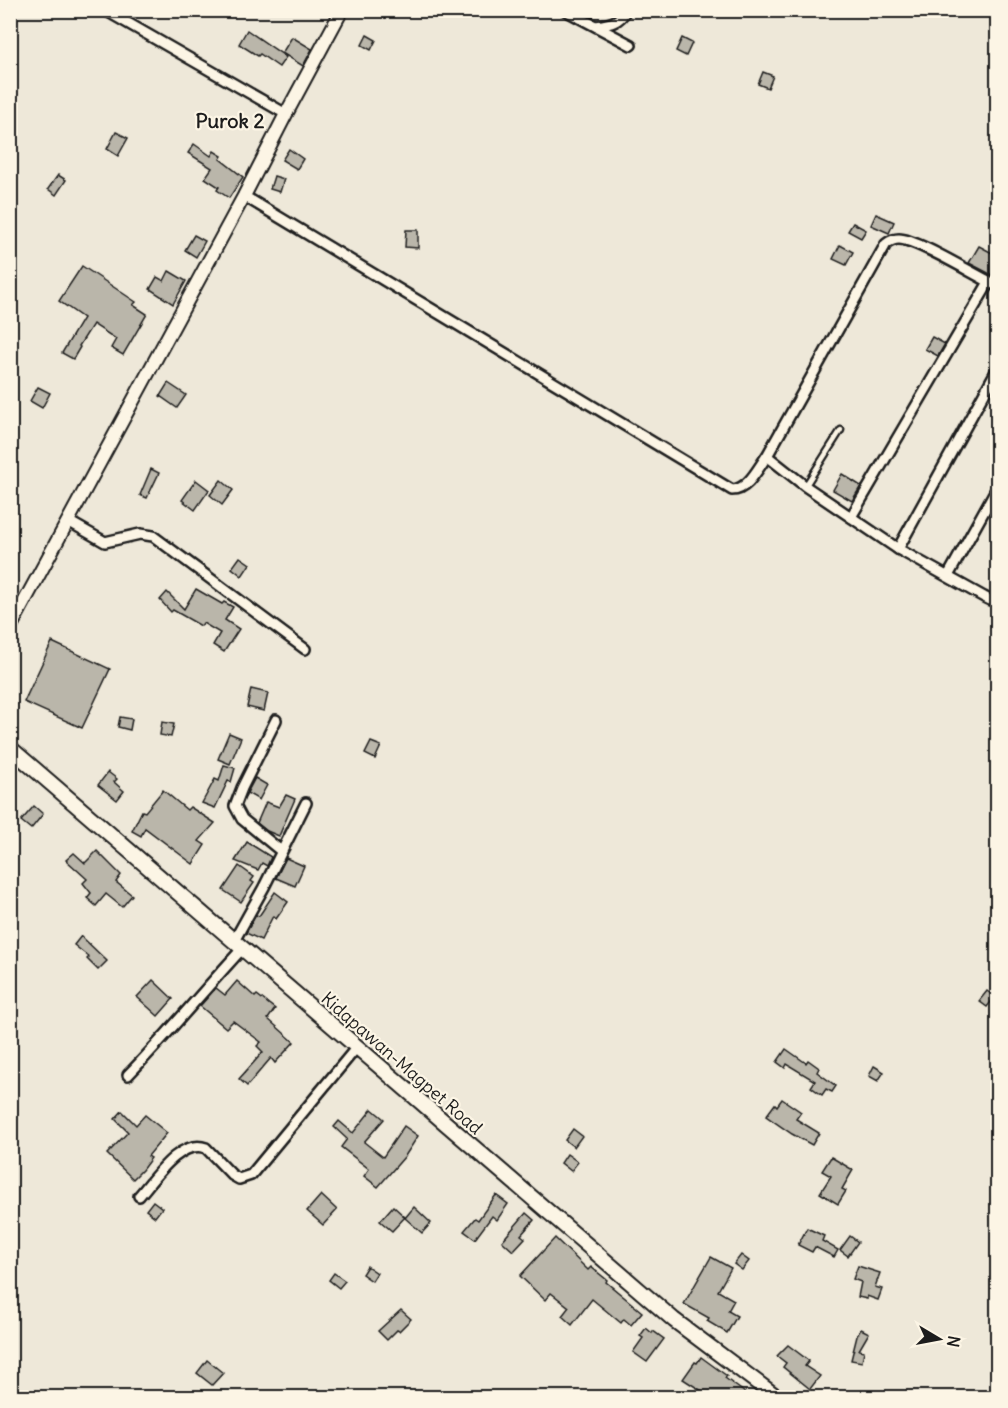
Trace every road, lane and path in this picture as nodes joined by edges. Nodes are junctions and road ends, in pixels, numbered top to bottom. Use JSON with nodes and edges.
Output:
{"nodes":[{"id":1,"x":105,"y":10,"type":"edge"},
{"id":2,"x":342,"y":10,"type":"edge"},
{"id":3,"x":565,"y":10,"type":"edge"},
{"id":4,"x":626,"y":10,"type":"edge"},
{"id":5,"x":594,"y":26,"type":"junction"},
{"id":6,"x":631,"y":45,"type":"dead end"},
{"id":7,"x":286,"y":114,"type":"junction"},
{"id":8,"x":244,"y":196,"type":"junction"},
{"id":9,"x":993,"y":284,"type":"edge"},
{"id":10,"x":998,"y":368,"type":"edge"},
{"id":11,"x":841,"y":429,"type":"dead end"},
{"id":12,"x":767,"y":456,"type":"junction"},
{"id":13,"x":805,"y":486,"type":"junction"},
{"id":14,"x":998,"y":486,"type":"edge"},
{"id":15,"x":851,"y":517,"type":"junction"},
{"id":16,"x":68,"y":521,"type":"junction"},
{"id":17,"x":898,"y":549,"type":"junction"},
{"id":18,"x":948,"y":576,"type":"junction"},
{"id":19,"x":998,"y":598,"type":"edge"},
{"id":20,"x":10,"y":628,"type":"edge"},
{"id":21,"x":304,"y":649,"type":"dead end"},
{"id":22,"x":276,"y":720,"type":"dead end"},
{"id":23,"x":10,"y":748,"type":"edge"},
{"id":24,"x":306,"y":803,"type":"dead end"},
{"id":25,"x":281,"y":851,"type":"junction"},
{"id":26,"x":238,"y":945,"type":"junction"},
{"id":27,"x":357,"y":1047,"type":"junction"},
{"id":28,"x":128,"y":1075,"type":"dead end"},
{"id":29,"x":139,"y":1196,"type":"dead end"},
{"id":30,"x":778,"y":1398,"type":"edge"}],
"edges":[{"from":1,"to":7,"type":"street"},
{"from":2,"to":7,"type":"street"},
{"from":3,"to":5,"type":"street"},
{"from":4,"to":5,"type":"street"},
{"from":5,"to":6,"type":"street"},
{"from":7,"to":8,"type":"street"},
{"from":8,"to":12,"type":"street"},
{"from":8,"to":16,"type":"street"},
{"from":9,"to":12,"type":"street"},
{"from":9,"to":15,"type":"street"},
{"from":10,"to":17,"type":"street"},
{"from":11,"to":13,"type":"lane"},
{"from":12,"to":13,"type":"street"},
{"from":13,"to":15,"type":"street"},
{"from":14,"to":18,"type":"street"},
{"from":15,"to":17,"type":"street"},
{"from":16,"to":20,"type":"street"},
{"from":16,"to":21,"type":"street"},
{"from":17,"to":18,"type":"street"},
{"from":18,"to":19,"type":"street"},
{"from":22,"to":25,"type":"street"},
{"from":23,"to":26,"type":"main road","name":"Kidapawan-Magpet Road"},
{"from":24,"to":25,"type":"street"},
{"from":25,"to":26,"type":"street"},
{"from":26,"to":27,"type":"main road","name":"Kidapawan-Magpet Road"},
{"from":26,"to":28,"type":"street"},
{"from":27,"to":29,"type":"street"},
{"from":27,"to":30,"type":"main road","name":"Kidapawan-Magpet Road"}]}
